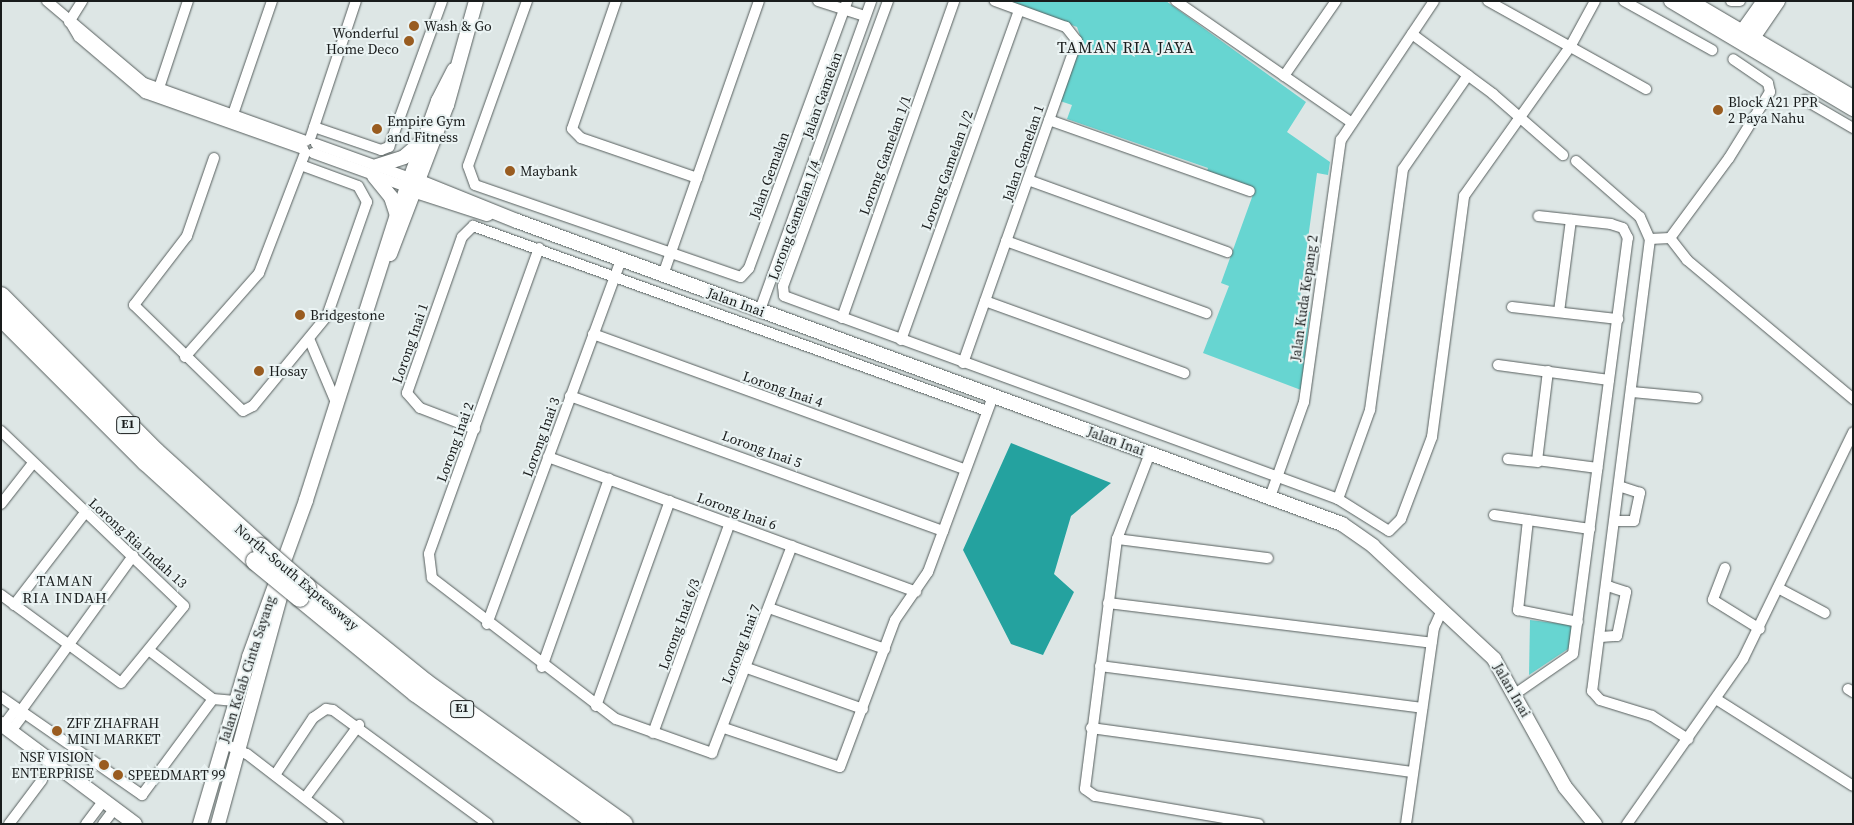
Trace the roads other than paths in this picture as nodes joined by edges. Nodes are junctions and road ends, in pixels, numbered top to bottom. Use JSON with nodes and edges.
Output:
{"nodes":[{"id":1,"x":47,"y":1,"type":"edge"},
{"id":2,"x":82,"y":1,"type":"edge"},
{"id":3,"x":188,"y":1,"type":"edge"},
{"id":4,"x":272,"y":1,"type":"edge"},
{"id":5,"x":356,"y":1,"type":"edge"},
{"id":6,"x":442,"y":1,"type":"edge"},
{"id":7,"x":476,"y":1,"type":"edge"},
{"id":8,"x":527,"y":1,"type":"edge"},
{"id":9,"x":616,"y":1,"type":"edge"},
{"id":10,"x":759,"y":1,"type":"edge"},
{"id":11,"x":818,"y":1,"type":"edge"},
{"id":12,"x":871,"y":1,"type":"edge"},
{"id":13,"x":888,"y":1,"type":"edge"},
{"id":14,"x":954,"y":1,"type":"edge"},
{"id":15,"x":995,"y":1,"type":"edge"},
{"id":16,"x":1176,"y":1,"type":"edge"},
{"id":17,"x":1323,"y":1,"type":"edge"},
{"id":18,"x":1434,"y":1,"type":"edge"},
{"id":19,"x":1488,"y":1,"type":"edge"},
{"id":20,"x":1595,"y":1,"type":"edge"},
{"id":21,"x":1624,"y":1,"type":"edge"},
{"id":22,"x":1671,"y":1,"type":"edge"},
{"id":23,"x":1690,"y":1,"type":"edge"},
{"id":24,"x":1730,"y":1,"type":"edge"},
{"id":25,"x":1740,"y":1,"type":"edge"},
{"id":26,"x":1764,"y":1,"type":"edge"},
{"id":27,"x":1778,"y":1,"type":"edge"},
{"id":28,"x":1334,"y":4,"type":"edge"},
{"id":29,"x":845,"y":5,"type":"edge"},
{"id":30,"x":1019,"y":10,"type":"junction"},
{"id":31,"x":865,"y":16,"type":"junction"},
{"id":32,"x":69,"y":22,"type":"junction"},
{"id":33,"x":1412,"y":34,"type":"junction"},
{"id":34,"x":1746,"y":37,"type":"junction"},
{"id":35,"x":1570,"y":47,"type":"junction"},
{"id":36,"x":1712,"y":50,"type":"dead end"},
{"id":37,"x":1733,"y":60,"type":"dead end"},
{"id":38,"x":1468,"y":75,"type":"junction"},
{"id":39,"x":1284,"y":76,"type":"junction"},
{"id":40,"x":1646,"y":89,"type":"dead end"},
{"id":41,"x":157,"y":93,"type":"junction"},
{"id":42,"x":1805,"y":100,"type":"dead end"},
{"id":43,"x":1851,"y":104,"type":"edge"},
{"id":44,"x":1518,"y":117,"type":"junction"},
{"id":45,"x":232,"y":119,"type":"junction"},
{"id":46,"x":1049,"y":120,"type":"junction"},
{"id":47,"x":1351,"y":122,"type":"junction"},
{"id":48,"x":1849,"y":126,"type":"edge"},
{"id":49,"x":314,"y":127,"type":"junction"},
{"id":50,"x":430,"y":139,"type":"junction"},
{"id":51,"x":309,"y":147,"type":"junction"},
{"id":52,"x":1563,"y":155,"type":"dead end"},
{"id":53,"x":214,"y":158,"type":"dead end"},
{"id":54,"x":1576,"y":161,"type":"dead end"},
{"id":55,"x":301,"y":165,"type":"junction"},
{"id":56,"x":376,"y":171,"type":"junction"},
{"id":57,"x":696,"y":178,"type":"junction"},
{"id":58,"x":1028,"y":180,"type":"junction"},
{"id":59,"x":414,"y":184,"type":"junction"},
{"id":60,"x":1250,"y":190,"type":"dead end"},
{"id":61,"x":447,"y":197,"type":"junction"},
{"id":62,"x":1538,"y":216,"type":"dead end"},
{"id":63,"x":402,"y":217,"type":"junction"},
{"id":64,"x":1571,"y":220,"type":"junction"},
{"id":65,"x":1670,"y":238,"type":"junction"},
{"id":66,"x":1650,"y":239,"type":"junction"},
{"id":67,"x":1006,"y":241,"type":"junction"},
{"id":68,"x":539,"y":248,"type":"junction"},
{"id":69,"x":1227,"y":252,"type":"dead end"},
{"id":70,"x":670,"y":254,"type":"junction"},
{"id":71,"x":621,"y":260,"type":"junction"},
{"id":72,"x":615,"y":275,"type":"junction"},
{"id":73,"x":663,"y":275,"type":"junction"},
{"id":74,"x":1,"y":296,"type":"edge"},
{"id":75,"x":985,"y":301,"type":"junction"},
{"id":76,"x":1512,"y":306,"type":"dead end"},
{"id":77,"x":760,"y":310,"type":"junction"},
{"id":78,"x":1559,"y":312,"type":"junction"},
{"id":79,"x":1206,"y":313,"type":"dead end"},
{"id":80,"x":1,"y":317,"type":"edge"},
{"id":81,"x":842,"y":318,"type":"junction"},
{"id":82,"x":1618,"y":318,"type":"junction"},
{"id":83,"x":593,"y":334,"type":"junction"},
{"id":84,"x":901,"y":340,"type":"junction"},
{"id":85,"x":310,"y":341,"type":"junction"},
{"id":86,"x":185,"y":357,"type":"junction"},
{"id":87,"x":963,"y":363,"type":"junction"},
{"id":88,"x":1498,"y":365,"type":"dead end"},
{"id":89,"x":1548,"y":372,"type":"junction"},
{"id":90,"x":1184,"y":373,"type":"dead end"},
{"id":91,"x":1609,"y":380,"type":"junction"},
{"id":92,"x":1632,"y":392,"type":"junction"},
{"id":93,"x":570,"y":396,"type":"junction"},
{"id":94,"x":993,"y":396,"type":"junction"},
{"id":95,"x":1697,"y":398,"type":"dead end"},
{"id":96,"x":1853,"y":399,"type":"edge"},
{"id":97,"x":338,"y":406,"type":"junction"},
{"id":98,"x":986,"y":411,"type":"junction"},
{"id":99,"x":475,"y":429,"type":"junction"},
{"id":100,"x":1,"y":431,"type":"edge"},
{"id":101,"x":1853,"y":432,"type":"edge"},
{"id":102,"x":1150,"y":453,"type":"junction"},
{"id":103,"x":548,"y":456,"type":"junction"},
{"id":104,"x":1508,"y":459,"type":"dead end"},
{"id":105,"x":1538,"y":462,"type":"junction"},
{"id":106,"x":33,"y":463,"type":"junction"},
{"id":107,"x":1597,"y":468,"type":"junction"},
{"id":108,"x":964,"y":470,"type":"junction"},
{"id":109,"x":1277,"y":477,"type":"junction"},
{"id":110,"x":609,"y":479,"type":"junction"},
{"id":111,"x":1621,"y":487,"type":"junction"},
{"id":112,"x":1270,"y":497,"type":"junction"},
{"id":113,"x":1338,"y":499,"type":"junction"},
{"id":114,"x":670,"y":501,"type":"junction"},
{"id":115,"x":1,"y":504,"type":"edge"},
{"id":116,"x":84,"y":514,"type":"junction"},
{"id":117,"x":1494,"y":515,"type":"dead end"},
{"id":118,"x":301,"y":516,"type":"junction"},
{"id":119,"x":1528,"y":520,"type":"junction"},
{"id":120,"x":1617,"y":522,"type":"junction"},
{"id":121,"x":730,"y":523,"type":"junction"},
{"id":122,"x":1590,"y":528,"type":"junction"},
{"id":123,"x":943,"y":531,"type":"junction"},
{"id":124,"x":1117,"y":539,"type":"junction"},
{"id":125,"x":792,"y":546,"type":"junction"},
{"id":126,"x":258,"y":554,"type":"junction"},
{"id":127,"x":133,"y":556,"type":"junction"},
{"id":128,"x":1268,"y":558,"type":"dead end"},
{"id":129,"x":1725,"y":568,"type":"dead end"},
{"id":130,"x":1608,"y":586,"type":"junction"},
{"id":131,"x":1778,"y":588,"type":"junction"},
{"id":132,"x":303,"y":592,"type":"junction"},
{"id":133,"x":916,"y":592,"type":"junction"},
{"id":134,"x":1,"y":595,"type":"edge"},
{"id":135,"x":1108,"y":603,"type":"junction"},
{"id":136,"x":14,"y":605,"type":"junction"},
{"id":137,"x":769,"y":608,"type":"junction"},
{"id":138,"x":1442,"y":610,"type":"junction"},
{"id":139,"x":1824,"y":613,"type":"dead end"},
{"id":140,"x":1578,"y":622,"type":"junction"},
{"id":141,"x":487,"y":624,"type":"junction"},
{"id":142,"x":1760,"y":629,"type":"junction"},
{"id":143,"x":1601,"y":637,"type":"junction"},
{"id":144,"x":1432,"y":643,"type":"junction"},
{"id":145,"x":68,"y":646,"type":"junction"},
{"id":146,"x":885,"y":649,"type":"junction"},
{"id":147,"x":150,"y":651,"type":"junction"},
{"id":148,"x":1100,"y":666,"type":"junction"},
{"id":149,"x":542,"y":667,"type":"junction"},
{"id":150,"x":747,"y":668,"type":"junction"},
{"id":151,"x":1515,"y":694,"type":"junction"},
{"id":152,"x":1,"y":697,"type":"edge"},
{"id":153,"x":214,"y":699,"type":"junction"},
{"id":154,"x":1716,"y":699,"type":"junction"},
{"id":155,"x":236,"y":702,"type":"junction"},
{"id":156,"x":596,"y":706,"type":"junction"},
{"id":157,"x":1422,"y":708,"type":"junction"},
{"id":158,"x":863,"y":709,"type":"junction"},
{"id":159,"x":20,"y":712,"type":"junction"},
{"id":160,"x":359,"y":725,"type":"junction"},
{"id":161,"x":5,"y":727,"type":"edge"},
{"id":162,"x":724,"y":728,"type":"junction"},
{"id":163,"x":1092,"y":728,"type":"junction"},
{"id":164,"x":654,"y":734,"type":"junction"},
{"id":165,"x":1688,"y":739,"type":"junction"},
{"id":166,"x":223,"y":743,"type":"junction"},
{"id":167,"x":237,"y":748,"type":"junction"},
{"id":168,"x":715,"y":752,"type":"joint"},
{"id":169,"x":1412,"y":772,"type":"junction"},
{"id":170,"x":275,"y":775,"type":"junction"},
{"id":171,"x":42,"y":780,"type":"dead end"},
{"id":172,"x":1853,"y":786,"type":"edge"},
{"id":173,"x":305,"y":798,"type":"junction"},
{"id":174,"x":109,"y":804,"type":"junction"},
{"id":175,"x":202,"y":817,"type":"edge"},
{"id":176,"x":332,"y":822,"type":"edge"},
{"id":177,"x":9,"y":824,"type":"edge"},
{"id":178,"x":86,"y":824,"type":"edge"},
{"id":179,"x":103,"y":824,"type":"edge"},
{"id":180,"x":135,"y":824,"type":"edge"},
{"id":181,"x":196,"y":824,"type":"edge"},
{"id":182,"x":218,"y":824,"type":"edge"},
{"id":183,"x":488,"y":824,"type":"edge"},
{"id":184,"x":598,"y":824,"type":"edge"},
{"id":185,"x":624,"y":824,"type":"edge"},
{"id":186,"x":1259,"y":824,"type":"edge"},
{"id":187,"x":1406,"y":824,"type":"edge"},
{"id":188,"x":1595,"y":824,"type":"edge"},
{"id":189,"x":1627,"y":824,"type":"edge"}],
"edges":[{"from":1,"to":32,"type":"street"},
{"from":2,"to":32,"type":"street"},
{"from":3,"to":41,"type":"street"},
{"from":4,"to":45,"type":"street"},
{"from":5,"to":49,"type":"street"},
{"from":6,"to":49,"type":"street"},
{"from":7,"to":50,"type":"main road","name":"Jalan Kelab Cinta Sayang"},
{"from":8,"to":70,"type":"street"},
{"from":9,"to":57,"type":"street"},
{"from":10,"to":57,"type":"street"},
{"from":11,"to":29,"type":"street"},
{"from":12,"to":31,"type":"street","name":"Jalan Gamelan"},
{"from":13,"to":81,"type":"street","name":"Lorong Gamelan 1/4"},
{"from":14,"to":81,"type":"street","name":"Lorong Gamelan 1/1"},
{"from":15,"to":30,"type":"street","name":"Jalan Gamelan 1"},
{"from":16,"to":39,"type":"street"},
{"from":17,"to":28,"type":"street"},
{"from":18,"to":33,"type":"street","name":"Jalan Kuda Kepang 2"},
{"from":19,"to":35,"type":"street"},
{"from":20,"to":35,"type":"street"},
{"from":21,"to":36,"type":"street"},
{"from":22,"to":34,"type":"main road"},
{"from":23,"to":34,"type":"main road"},
{"from":24,"to":25,"type":"street"},
{"from":26,"to":34,"type":"main road"},
{"from":27,"to":34,"type":"main road"},
{"from":28,"to":39,"type":"street"},
{"from":29,"to":31,"type":"street"},
{"from":29,"to":70,"type":"street","name":"Jalan Gemalan"},
{"from":30,"to":46,"type":"street","name":"Jalan Gamelan 1"},
{"from":30,"to":84,"type":"street","name":"Lorong Gamelan 1/2"},
{"from":31,"to":77,"type":"street","name":"Jalan Gamelan"},
{"from":32,"to":41,"type":"street"},
{"from":33,"to":38,"type":"street"},
{"from":33,"to":47,"type":"street","name":"Jalan Kuda Kepang 2"},
{"from":34,"to":43,"type":"main road"},
{"from":35,"to":40,"type":"street"},
{"from":35,"to":44,"type":"street"},
{"from":37,"to":65,"type":"street"},
{"from":38,"to":44,"type":"street"},
{"from":38,"to":113,"type":"street"},
{"from":39,"to":47,"type":"street"},
{"from":41,"to":45,"type":"street"},
{"from":42,"to":48,"type":"street"},
{"from":43,"to":48,"type":"street"},
{"from":44,"to":52,"type":"street"},
{"from":44,"to":113,"type":"street","name":"Lorong Gamelan 1/4"},
{"from":45,"to":51,"type":"street"},
{"from":46,"to":58,"type":"street","name":"Jalan Gamelan 1"},
{"from":46,"to":60,"type":"street"},
{"from":47,"to":109,"type":"street","name":"Jalan Kuda Kepang 2"},
{"from":49,"to":51,"type":"street"},
{"from":50,"to":56,"type":"main road"},
{"from":50,"to":59,"type":"main road","name":"Jalan Kelab Cinta Sayang"},
{"from":50,"to":61,"type":"main road"},
{"from":51,"to":55,"type":"street"},
{"from":51,"to":56,"type":"street"},
{"from":53,"to":86,"type":"street"},
{"from":54,"to":66,"type":"street"},
{"from":55,"to":85,"type":"street"},
{"from":55,"to":86,"type":"street"},
{"from":56,"to":59,"type":"street"},
{"from":56,"to":63,"type":"main road"},
{"from":57,"to":70,"type":"street"},
{"from":58,"to":67,"type":"street","name":"Jalan Gamelan 1"},
{"from":58,"to":69,"type":"street"},
{"from":59,"to":61,"type":"main road","name":"Jalan Inai"},
{"from":59,"to":63,"type":"main road","name":"Jalan Kelab Cinta Sayang"},
{"from":61,"to":63,"type":"main road"},
{"from":61,"to":71,"type":"main road","name":"Jalan Inai"},
{"from":62,"to":64,"type":"street"},
{"from":63,"to":97,"type":"main road","name":"Jalan Kelab Cinta Sayang"},
{"from":64,"to":78,"type":"street"},
{"from":64,"to":82,"type":"street"},
{"from":65,"to":66,"type":"street"},
{"from":65,"to":96,"type":"street"},
{"from":66,"to":92,"type":"street"},
{"from":67,"to":75,"type":"street","name":"Jalan Gamelan 1"},
{"from":67,"to":79,"type":"street"},
{"from":68,"to":72,"type":"street"},
{"from":68,"to":99,"type":"street","name":"Lorong Inai 2"},
{"from":68,"to":99,"type":"street","name":"Lorong Inai 1"},
{"from":70,"to":73,"type":"street"},
{"from":71,"to":72,"type":"street","name":"Lorong Inai 3"},
{"from":71,"to":73,"type":"main road","name":"Jalan Inai"},
{"from":72,"to":83,"type":"street","name":"Lorong Inai 3"},
{"from":72,"to":98,"type":"street"},
{"from":73,"to":77,"type":"main road","name":"Jalan Inai"},
{"from":74,"to":126,"type":"highway","name":"North–South Expressway","number":"E1"},
{"from":75,"to":87,"type":"street","name":"Jalan Gamelan 1"},
{"from":75,"to":90,"type":"street"},
{"from":76,"to":78,"type":"street"},
{"from":77,"to":94,"type":"main road","name":"Jalan Inai"},
{"from":78,"to":82,"type":"street"},
{"from":80,"to":126,"type":"highway","name":"North–South Expressway","number":"E1"},
{"from":81,"to":84,"type":"street","name":"Lorong Gamelan 1/4"},
{"from":82,"to":91,"type":"street"},
{"from":83,"to":93,"type":"street","name":"Lorong Inai 3"},
{"from":83,"to":108,"type":"street","name":"Lorong Inai 4"},
{"from":84,"to":87,"type":"street","name":"Lorong Gamelan 1/4"},
{"from":85,"to":86,"type":"street"},
{"from":85,"to":97,"type":"street"},
{"from":87,"to":109,"type":"street","name":"Lorong Gamelan 1/4"},
{"from":88,"to":89,"type":"street"},
{"from":89,"to":91,"type":"street"},
{"from":89,"to":105,"type":"street"},
{"from":91,"to":107,"type":"street"},
{"from":92,"to":95,"type":"street"},
{"from":92,"to":111,"type":"street"},
{"from":93,"to":103,"type":"street","name":"Lorong Inai 3"},
{"from":93,"to":123,"type":"street","name":"Lorong Inai 5"},
{"from":94,"to":98,"type":"street"},
{"from":94,"to":102,"type":"main road","name":"Jalan Inai"},
{"from":97,"to":118,"type":"main road","name":"Jalan Kelab Cinta Sayang"},
{"from":98,"to":108,"type":"street"},
{"from":99,"to":141,"type":"street","name":"Lorong Inai 2"},
{"from":100,"to":106,"type":"street","name":"Lorong Ria Indah 13"},
{"from":101,"to":131,"type":"street"},
{"from":102,"to":112,"type":"main road","name":"Jalan Inai"},
{"from":102,"to":124,"type":"street"},
{"from":103,"to":110,"type":"street","name":"Lorong Inai 6"},
{"from":103,"to":141,"type":"street","name":"Lorong Inai 3"},
{"from":104,"to":105,"type":"street"},
{"from":105,"to":107,"type":"street"},
{"from":106,"to":115,"type":"street"},
{"from":106,"to":116,"type":"street","name":"Lorong Ria Indah 13"},
{"from":107,"to":122,"type":"street"},
{"from":108,"to":123,"type":"street"},
{"from":109,"to":112,"type":"street","name":"Jalan Kuda Kepang 2"},
{"from":109,"to":113,"type":"street","name":"Lorong Gamelan 1/4"},
{"from":110,"to":114,"type":"street","name":"Lorong Inai 6"},
{"from":110,"to":149,"type":"street"},
{"from":111,"to":120,"type":"street"},
{"from":111,"to":120,"type":"street"},
{"from":112,"to":138,"type":"main road","name":"Jalan Inai"},
{"from":114,"to":121,"type":"street","name":"Lorong Inai 6"},
{"from":114,"to":156,"type":"street"},
{"from":116,"to":127,"type":"street","name":"Lorong Ria Indah 13"},
{"from":116,"to":136,"type":"street"},
{"from":117,"to":119,"type":"street"},
{"from":118,"to":155,"type":"main road","name":"Jalan Kelab Cinta Sayang"},
{"from":118,"to":167,"type":"main road","name":"Jalan Kelab Cinta Sayang"},
{"from":119,"to":122,"type":"street"},
{"from":119,"to":140,"type":"street"},
{"from":120,"to":130,"type":"street"},
{"from":121,"to":125,"type":"street","name":"Lorong Inai 6"},
{"from":121,"to":164,"type":"street","name":"Lorong Inai 6/3"},
{"from":122,"to":140,"type":"street"},
{"from":123,"to":133,"type":"street"},
{"from":124,"to":128,"type":"street"},
{"from":124,"to":135,"type":"street"},
{"from":125,"to":133,"type":"street","name":"Lorong Inai 6"},
{"from":125,"to":137,"type":"street","name":"Lorong Inai 7"},
{"from":126,"to":132,"type":"highway","name":"North–South Expressway","number":"E1","bridge":true},
{"from":127,"to":145,"type":"street"},
{"from":127,"to":147,"type":"street","name":"Lorong Ria Indah 13"},
{"from":129,"to":142,"type":"street"},
{"from":130,"to":143,"type":"street"},
{"from":130,"to":143,"type":"street"},
{"from":131,"to":139,"type":"street"},
{"from":131,"to":142,"type":"street"},
{"from":132,"to":184,"type":"highway","name":"North–South Expressway","number":"E1"},
{"from":132,"to":185,"type":"highway","name":"North–South Expressway","number":"E1"},
{"from":133,"to":146,"type":"street"},
{"from":134,"to":136,"type":"street","name":"Lorong Ria Indah 13"},
{"from":135,"to":144,"type":"street"},
{"from":135,"to":148,"type":"street"},
{"from":136,"to":145,"type":"street","name":"Lorong Ria Indah 13"},
{"from":137,"to":146,"type":"street"},
{"from":137,"to":150,"type":"street","name":"Lorong Inai 7"},
{"from":138,"to":144,"type":"street"},
{"from":138,"to":151,"type":"main road","name":"Jalan Inai"},
{"from":140,"to":151,"type":"street"},
{"from":141,"to":149,"type":"street","name":"Lorong Inai 2"},
{"from":142,"to":154,"type":"street"},
{"from":143,"to":165,"type":"street"},
{"from":144,"to":157,"type":"street"},
{"from":145,"to":147,"type":"street","name":"Lorong Ria Indah 13"},
{"from":145,"to":159,"type":"street"},
{"from":146,"to":158,"type":"street"},
{"from":147,"to":153,"type":"street"},
{"from":148,"to":157,"type":"street"},
{"from":148,"to":163,"type":"street"},
{"from":149,"to":156,"type":"street","name":"Lorong Inai 2"},
{"from":150,"to":158,"type":"street"},
{"from":150,"to":162,"type":"street","name":"Lorong Inai 7"},
{"from":151,"to":188,"type":"main road","name":"Jalan Inai"},
{"from":152,"to":159,"type":"street"},
{"from":153,"to":155,"type":"street"},
{"from":153,"to":159,"type":"street"},
{"from":154,"to":165,"type":"street"},
{"from":154,"to":172,"type":"street"},
{"from":155,"to":166,"type":"main road","name":"Jalan Kelab Cinta Sayang"},
{"from":156,"to":164,"type":"street","name":"Lorong Inai 2"},
{"from":157,"to":169,"type":"street"},
{"from":158,"to":162,"type":"street"},
{"from":159,"to":161,"type":"street"},
{"from":160,"to":170,"type":"street"},
{"from":160,"to":173,"type":"street"},
{"from":160,"to":183,"type":"street"},
{"from":161,"to":174,"type":"main road"},
{"from":162,"to":168,"type":"street","name":"Lorong Inai 7"},
{"from":163,"to":169,"type":"street"},
{"from":163,"to":186,"type":"street"},
{"from":164,"to":168,"type":"street","name":"Lorong Inai 2"},
{"from":165,"to":189,"type":"street"},
{"from":166,"to":167,"type":"street"},
{"from":166,"to":175,"type":"main road","name":"Jalan Kelab Cinta Sayang"},
{"from":167,"to":170,"type":"street"},
{"from":167,"to":182,"type":"main road","name":"Jalan Kelab Cinta Sayang"},
{"from":169,"to":187,"type":"street"},
{"from":170,"to":173,"type":"street"},
{"from":171,"to":177,"type":"street"},
{"from":173,"to":176,"type":"street"},
{"from":174,"to":178,"type":"street"},
{"from":174,"to":179,"type":"street"},
{"from":174,"to":180,"type":"main road"},
{"from":175,"to":181,"type":"main road","name":"Jalan Kelab Cinta Sayang"}]}
